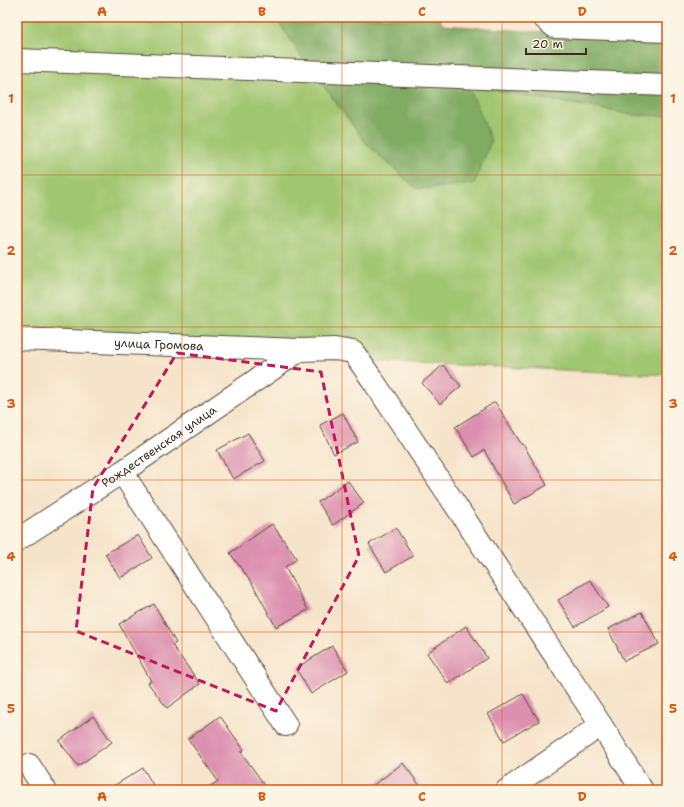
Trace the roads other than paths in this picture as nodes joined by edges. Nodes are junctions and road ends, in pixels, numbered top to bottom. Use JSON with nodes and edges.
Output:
{"nodes":[{"id":1,"x":543,"y":17,"type":"edge"},
{"id":2,"x":667,"y":31,"type":"edge"},
{"id":3,"x":17,"y":60,"type":"edge"},
{"id":4,"x":667,"y":85,"type":"edge"},
{"id":5,"x":17,"y":339,"type":"edge"},
{"id":6,"x":300,"y":350,"type":"junction"},
{"id":7,"x":122,"y":472,"type":"junction"},
{"id":8,"x":17,"y":540,"type":"edge"},
{"id":9,"x":286,"y":725,"type":"dead end"},
{"id":10,"x":601,"y":725,"type":"junction"},
{"id":11,"x":29,"y":765,"type":"dead end"},
{"id":12,"x":45,"y":790,"type":"edge"},
{"id":13,"x":508,"y":790,"type":"edge"},
{"id":14,"x":642,"y":790,"type":"edge"}],
"edges":[{"from":1,"to":2,"type":"street"},
{"from":3,"to":4,"type":"street"},
{"from":5,"to":6,"type":"street","name":"улица Громова"},
{"from":6,"to":7,"type":"street","name":"Рождественская улица"},
{"from":6,"to":10,"type":"street","name":"улица Громова"},
{"from":7,"to":8,"type":"street","name":"Рождественская улица"},
{"from":7,"to":9,"type":"street"},
{"from":10,"to":13,"type":"street"},
{"from":10,"to":14,"type":"street"},
{"from":11,"to":12,"type":"street"}]}
